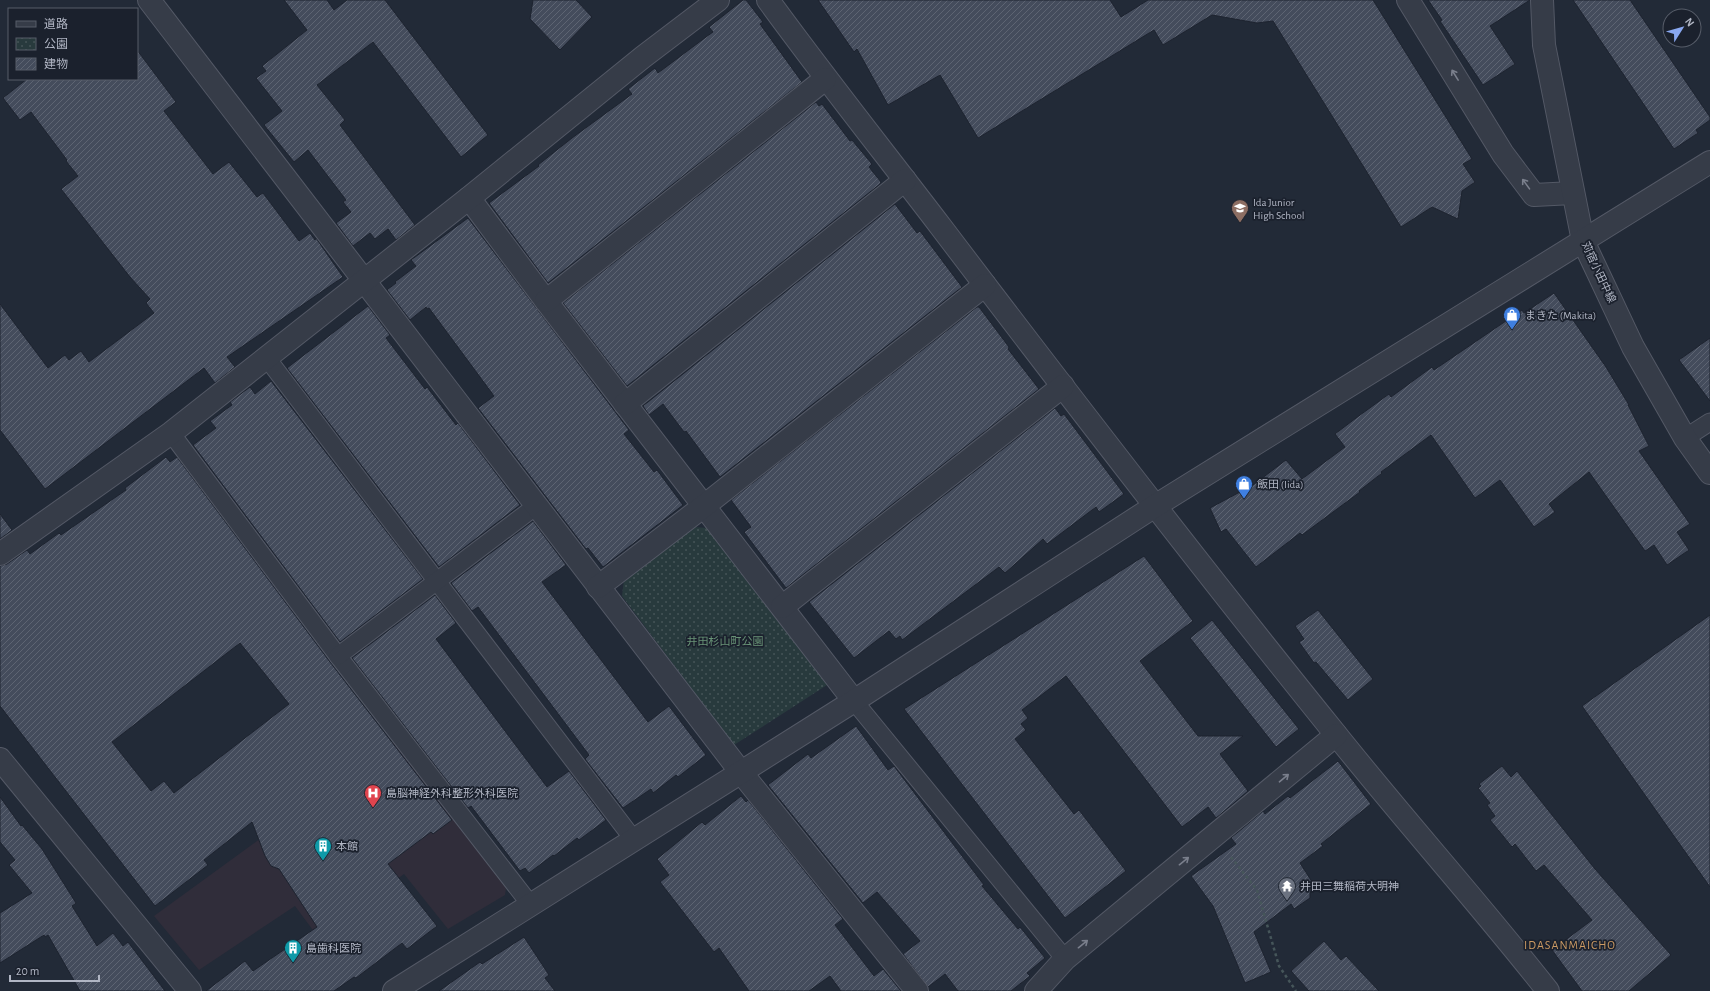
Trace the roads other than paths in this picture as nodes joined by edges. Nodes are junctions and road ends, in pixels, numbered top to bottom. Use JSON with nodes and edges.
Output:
{"nodes":[{"id":1,"x":149,"y":0,"type":"edge"},
{"id":2,"x":718,"y":0,"type":"edge"},
{"id":3,"x":768,"y":0,"type":"edge"},
{"id":4,"x":1408,"y":0,"type":"edge"},
{"id":5,"x":1542,"y":0,"type":"edge"},
{"id":6,"x":825,"y":78,"type":"junction"},
{"id":7,"x":1710,"y":162,"type":"edge"},
{"id":8,"x":905,"y":180,"type":"junction"},
{"id":9,"x":1573,"y":193,"type":"junction"},
{"id":10,"x":469,"y":198,"type":"junction"},
{"id":11,"x":1583,"y":241,"type":"junction"},
{"id":12,"x":362,"y":280,"type":"junction"},
{"id":13,"x":985,"y":285,"type":"junction"},
{"id":14,"x":546,"y":301,"type":"junction"},
{"id":15,"x":266,"y":357,"type":"junction"},
{"id":16,"x":1063,"y":386,"type":"junction"},
{"id":17,"x":625,"y":404,"type":"junction"},
{"id":18,"x":1710,"y":422,"type":"edge"},
{"id":19,"x":171,"y":433,"type":"junction"},
{"id":20,"x":1685,"y":438,"type":"junction"},
{"id":21,"x":1710,"y":473,"type":"edge"},
{"id":22,"x":536,"y":506,"type":"junction"},
{"id":23,"x":704,"y":506,"type":"junction"},
{"id":24,"x":1155,"y":506,"type":"junction"},
{"id":25,"x":0,"y":554,"type":"edge"},
{"id":26,"x":437,"y":583,"type":"junction"},
{"id":27,"x":598,"y":587,"type":"junction"},
{"id":28,"x":782,"y":608,"type":"junction"},
{"id":29,"x":338,"y":656,"type":"junction"},
{"id":30,"x":854,"y":701,"type":"junction"},
{"id":31,"x":1336,"y":735,"type":"junction"},
{"id":32,"x":0,"y":759,"type":"edge"},
{"id":33,"x":740,"y":771,"type":"junction"},
{"id":34,"x":634,"y":840,"type":"junction"},
{"id":35,"x":530,"y":904,"type":"junction"},
{"id":36,"x":1065,"y":959,"type":"junction"},
{"id":37,"x":190,"y":991,"type":"edge"},
{"id":38,"x":394,"y":991,"type":"edge"},
{"id":39,"x":917,"y":991,"type":"edge"},
{"id":40,"x":1036,"y":991,"type":"edge"},
{"id":41,"x":1548,"y":991,"type":"edge"}],
"edges":[{"from":1,"to":12,"type":"street"},
{"from":2,"to":10,"type":"street"},
{"from":3,"to":6,"type":"street"},
{"from":9,"to":4,"type":"street","one_way":true},
{"from":5,"to":9,"type":"street","name":"苅宿小田中線"},
{"from":6,"to":8,"type":"street"},
{"from":6,"to":14,"type":"street"},
{"from":7,"to":11,"type":"street"},
{"from":8,"to":13,"type":"street"},
{"from":8,"to":17,"type":"street"},
{"from":9,"to":11,"type":"street","name":"苅宿小田中線"},
{"from":10,"to":12,"type":"street"},
{"from":10,"to":14,"type":"street"},
{"from":11,"to":20,"type":"street","name":"苅宿小田中線"},
{"from":11,"to":24,"type":"street"},
{"from":12,"to":15,"type":"street"},
{"from":12,"to":22,"type":"street"},
{"from":13,"to":16,"type":"street"},
{"from":13,"to":23,"type":"street"},
{"from":14,"to":17,"type":"street"},
{"from":15,"to":19,"type":"street"},
{"from":15,"to":26,"type":"lane"},
{"from":16,"to":24,"type":"street"},
{"from":16,"to":28,"type":"street"},
{"from":17,"to":23,"type":"street"},
{"from":18,"to":20,"type":"lane"},
{"from":19,"to":25,"type":"street"},
{"from":19,"to":29,"type":"lane"},
{"from":20,"to":21,"type":"street","name":"苅宿小田中線"},
{"from":22,"to":26,"type":"lane"},
{"from":22,"to":27,"type":"street"},
{"from":23,"to":27,"type":"street"},
{"from":23,"to":28,"type":"street"},
{"from":24,"to":30,"type":"street"},
{"from":24,"to":31,"type":"street"},
{"from":26,"to":29,"type":"lane"},
{"from":26,"to":34,"type":"lane"},
{"from":27,"to":33,"type":"street"},
{"from":28,"to":30,"type":"street"},
{"from":29,"to":35,"type":"lane"},
{"from":30,"to":33,"type":"street"},
{"from":30,"to":36,"type":"lane"},
{"from":36,"to":31,"type":"street","one_way":true},
{"from":31,"to":41,"type":"street"},
{"from":32,"to":37,"type":"street"},
{"from":33,"to":34,"type":"street"},
{"from":33,"to":39,"type":"street"},
{"from":34,"to":35,"type":"street"},
{"from":35,"to":38,"type":"street"},
{"from":36,"to":40,"type":"street"}]}
